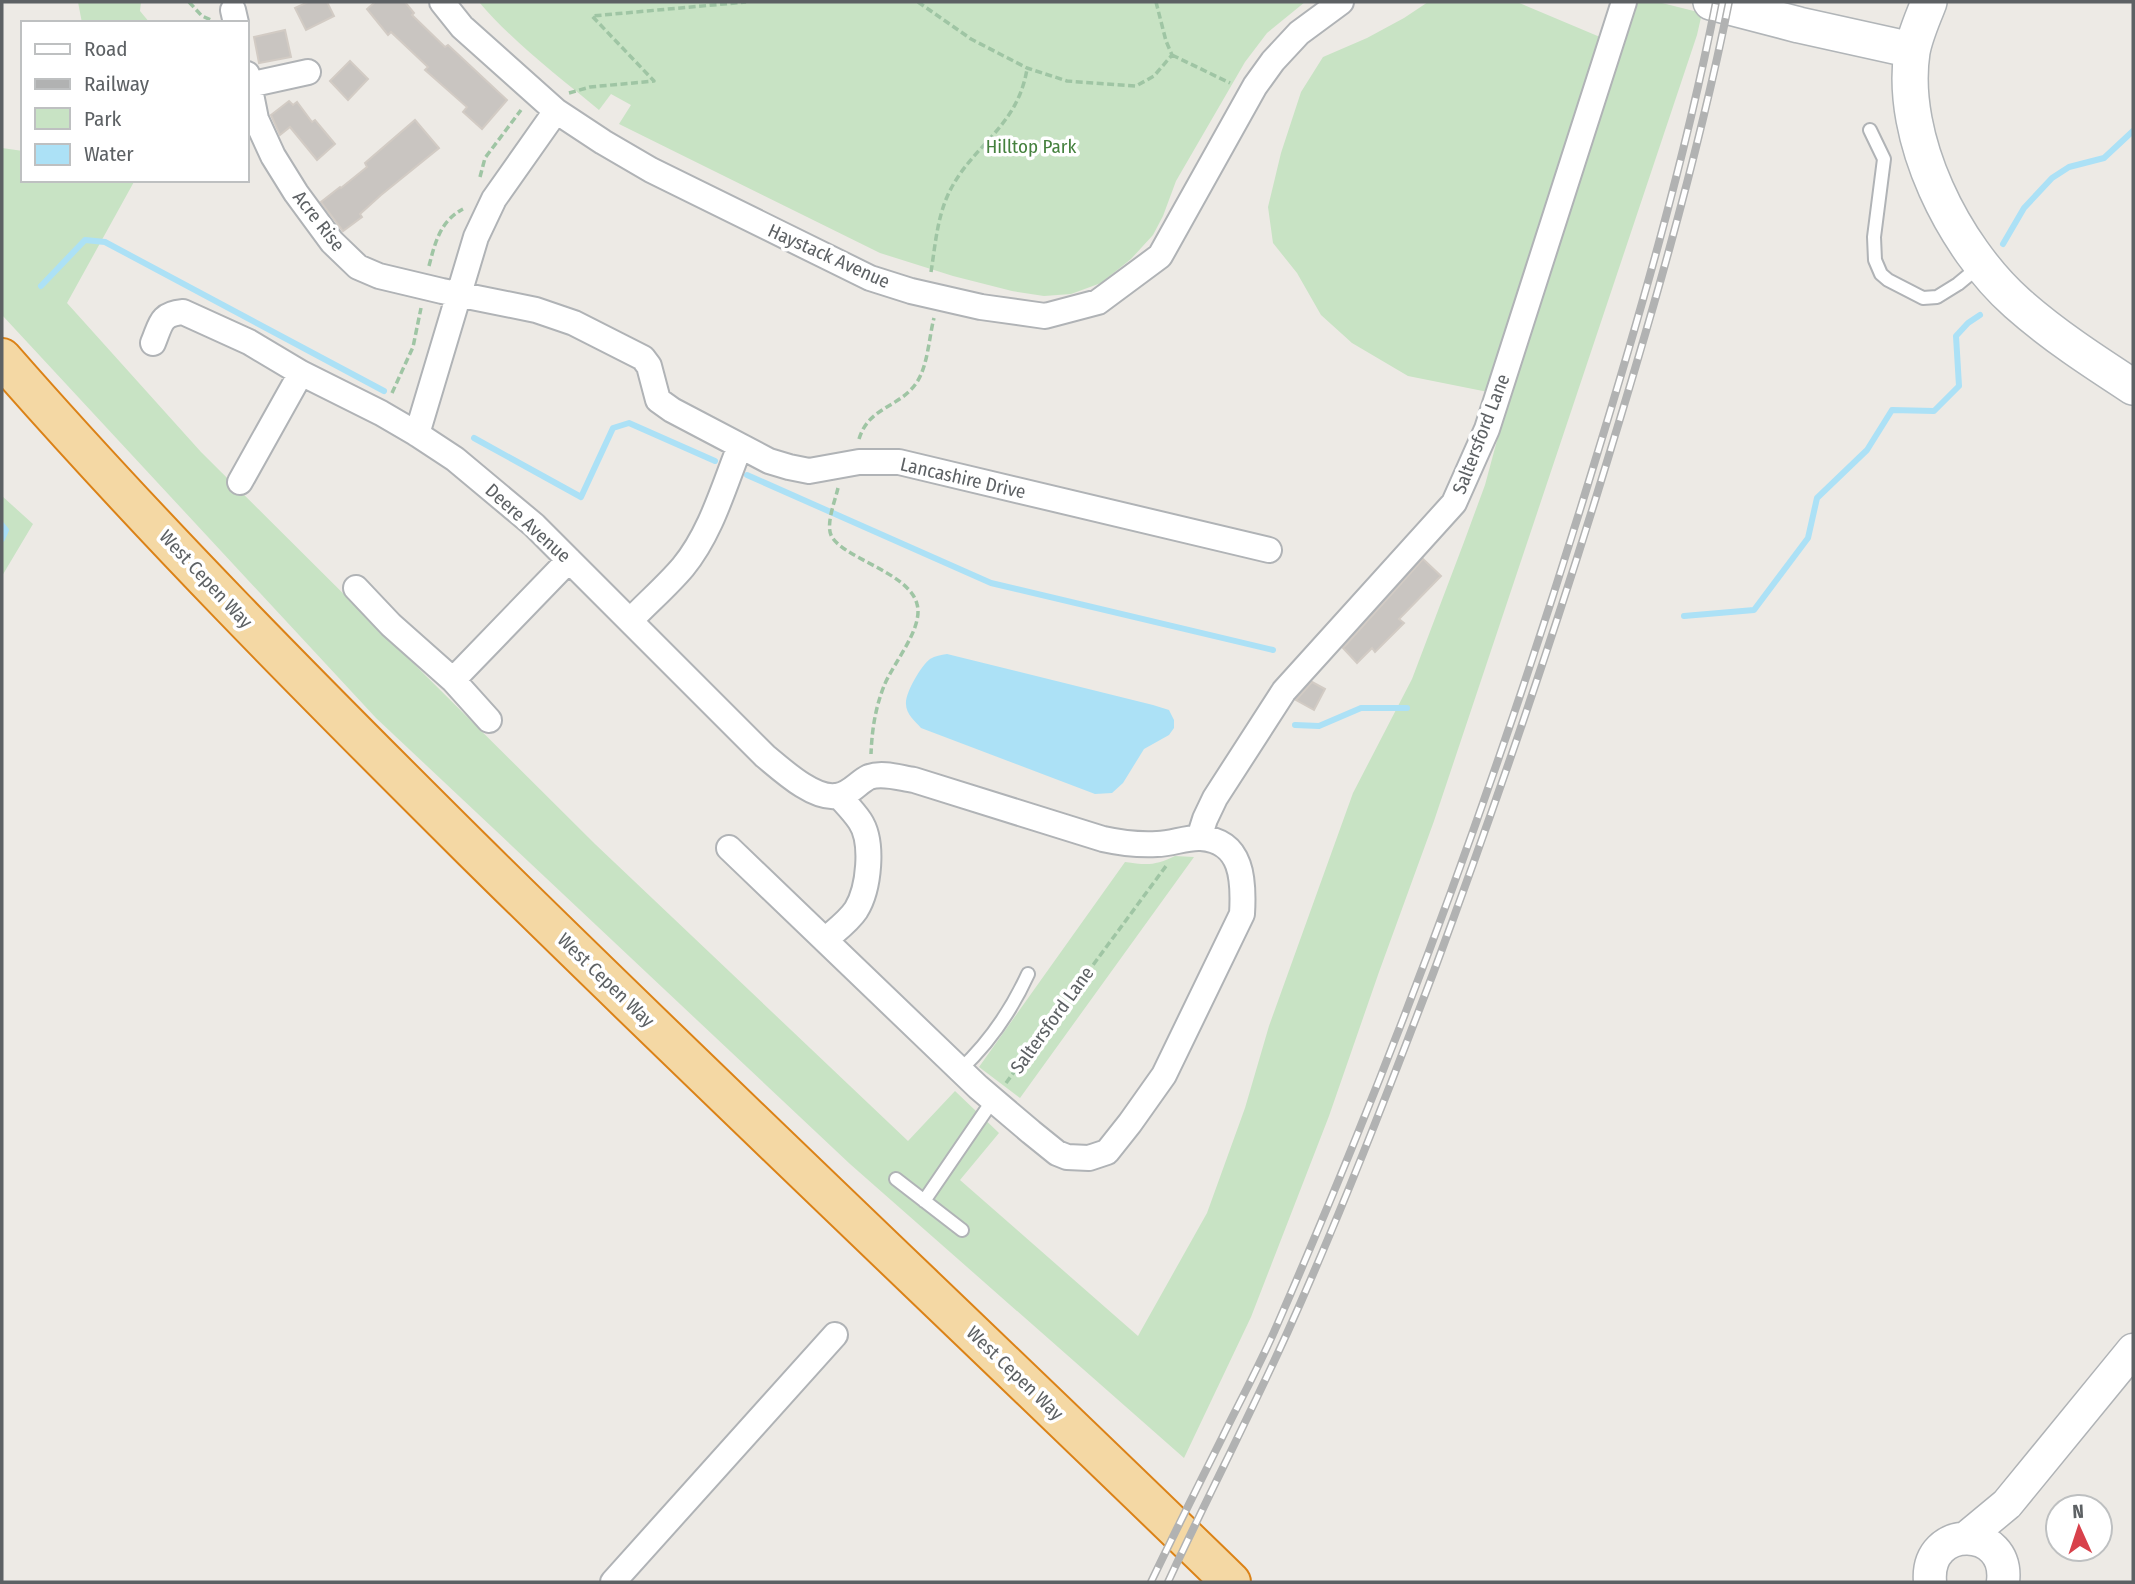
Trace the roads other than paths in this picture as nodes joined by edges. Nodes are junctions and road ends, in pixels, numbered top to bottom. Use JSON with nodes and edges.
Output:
{"nodes":[{"id":1,"x":442,"y":2,"type":"edge"},
{"id":2,"x":1341,"y":2,"type":"edge"},
{"id":3,"x":1624,"y":2,"type":"edge"},
{"id":4,"x":1711,"y":2,"type":"edge"},
{"id":5,"x":1929,"y":2,"type":"edge"},
{"id":6,"x":1912,"y":50,"type":"junction"},
{"id":7,"x":308,"y":72,"type":"dead end"},
{"id":8,"x":248,"y":79,"type":"edge"},
{"id":9,"x":562,"y":102,"type":"junction"},
{"id":10,"x":1870,"y":131,"type":"dead end"},
{"id":11,"x":1981,"y":265,"type":"junction"},
{"id":12,"x":459,"y":293,"type":"junction"},
{"id":13,"x":153,"y":343,"type":"dead end"},
{"id":14,"x":2,"y":358,"type":"edge"},
{"id":15,"x":301,"y":373,"type":"junction"},
{"id":16,"x":2133,"y":387,"type":"edge"},
{"id":17,"x":418,"y":434,"type":"junction"},
{"id":18,"x":740,"y":446,"type":"junction"},
{"id":19,"x":240,"y":482,"type":"dead end"},
{"id":20,"x":1269,"y":550,"type":"dead end"},
{"id":21,"x":569,"y":560,"type":"junction"},
{"id":22,"x":356,"y":588,"type":"dead end"},
{"id":23,"x":630,"y":621,"type":"junction"},
{"id":24,"x":453,"y":680,"type":"junction"},
{"id":25,"x":489,"y":720,"type":"dead end"},
{"id":26,"x":839,"y":796,"type":"junction"},
{"id":27,"x":1190,"y":839,"type":"junction"},
{"id":28,"x":729,"y":848,"type":"dead end"},
{"id":29,"x":825,"y":940,"type":"junction"},
{"id":30,"x":1028,"y":974,"type":"dead end"},
{"id":31,"x":960,"y":1070,"type":"junction"},
{"id":32,"x":993,"y":1100,"type":"junction"},
{"id":33,"x":895,"y":1179,"type":"dead end"},
{"id":34,"x":924,"y":1201,"type":"junction"},
{"id":35,"x":962,"y":1230,"type":"dead end"},
{"id":36,"x":835,"y":1335,"type":"dead end"},
{"id":37,"x":2133,"y":1350,"type":"edge"},
{"id":38,"x":1980,"y":1544,"type":"junction"},
{"id":39,"x":613,"y":1582,"type":"edge"},
{"id":40,"x":1231,"y":1582,"type":"edge"},
{"id":41,"x":1930,"y":1582,"type":"edge"},
{"id":42,"x":2003,"y":1582,"type":"edge"}],
"edges":[{"from":1,"to":9,"type":"street","name":"Haystack Avenue"},
{"from":2,"to":9,"type":"street","name":"Haystack Avenue"},
{"from":3,"to":27,"type":"street","name":"Saltersford Lane"},
{"from":4,"to":6,"type":"main road"},
{"from":5,"to":6,"type":"main road"},
{"from":6,"to":11,"type":"main road"},
{"from":7,"to":8,"type":"street"},
{"from":8,"to":12,"type":"street","name":"Acre Rise"},
{"from":9,"to":12,"type":"street"},
{"from":10,"to":11,"type":"lane"},
{"from":11,"to":16,"type":"main road"},
{"from":12,"to":17,"type":"street"},
{"from":12,"to":18,"type":"street","name":"Lancashire Drive"},
{"from":13,"to":15,"type":"street","name":"Deere Avenue"},
{"from":14,"to":40,"type":"highway","name":"West Cepen Way"},
{"from":15,"to":17,"type":"street","name":"Deere Avenue"},
{"from":15,"to":19,"type":"street"},
{"from":17,"to":21,"type":"street","name":"Deere Avenue"},
{"from":18,"to":20,"type":"street","name":"Lancashire Drive"},
{"from":18,"to":23,"type":"street"},
{"from":21,"to":23,"type":"street","name":"Deere Avenue"},
{"from":21,"to":24,"type":"street"},
{"from":22,"to":24,"type":"street"},
{"from":23,"to":26,"type":"street","name":"Deere Avenue"},
{"from":24,"to":25,"type":"street"},
{"from":26,"to":27,"type":"street"},
{"from":26,"to":29,"type":"street"},
{"from":27,"to":32,"type":"street"},
{"from":28,"to":29,"type":"street"},
{"from":29,"to":31,"type":"street"},
{"from":30,"to":31,"type":"lane"},
{"from":31,"to":32,"type":"street"},
{"from":32,"to":34,"type":"lane"},
{"from":33,"to":34,"type":"lane"},
{"from":34,"to":35,"type":"lane"},
{"from":36,"to":39,"type":"street"},
{"from":37,"to":38,"type":"street"},
{"from":38,"to":41,"type":"street"},
{"from":38,"to":42,"type":"street"}]}
